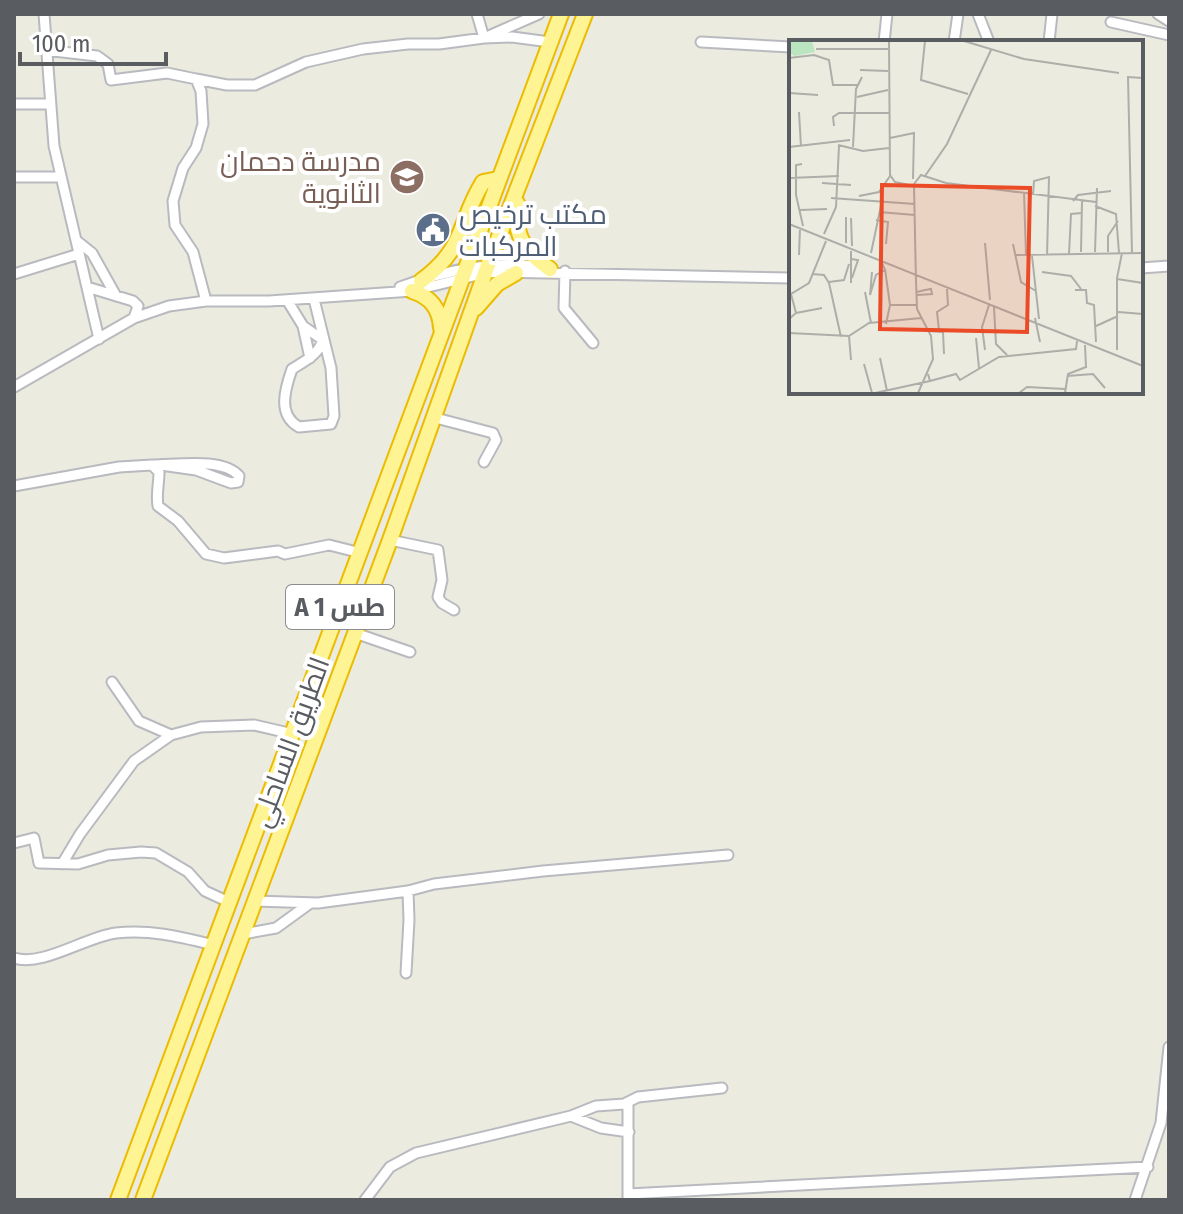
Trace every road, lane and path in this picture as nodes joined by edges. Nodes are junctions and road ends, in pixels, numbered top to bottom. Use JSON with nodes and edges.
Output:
{"nodes":[{"id":1,"x":44,"y":14,"type":"edge"},
{"id":2,"x":477,"y":14,"type":"edge"},
{"id":3,"x":539,"y":14,"type":"edge"},
{"id":4,"x":561,"y":14,"type":"edge"},
{"id":5,"x":585,"y":14,"type":"edge"},
{"id":6,"x":887,"y":14,"type":"edge"},
{"id":7,"x":958,"y":14,"type":"edge"},
{"id":8,"x":978,"y":14,"type":"edge"},
{"id":9,"x":1052,"y":14,"type":"edge"},
{"id":10,"x":1158,"y":14,"type":"edge"},
{"id":11,"x":1169,"y":21,"type":"edge"},
{"id":12,"x":1111,"y":22,"type":"dead end"},
{"id":13,"x":1169,"y":35,"type":"edge"},
{"id":14,"x":484,"y":38,"type":"junction"},
{"id":15,"x":884,"y":40,"type":"edge"},
{"id":16,"x":954,"y":40,"type":"edge"},
{"id":17,"x":988,"y":40,"type":"edge"},
{"id":18,"x":1049,"y":40,"type":"edge"},
{"id":19,"x":550,"y":42,"type":"junction"},
{"id":20,"x":701,"y":42,"type":"dead end"},
{"id":21,"x":789,"y":47,"type":"edge"},
{"id":22,"x":45,"y":50,"type":"junction"},
{"id":23,"x":196,"y":79,"type":"junction"},
{"id":24,"x":14,"y":104,"type":"edge"},
{"id":25,"x":49,"y":104,"type":"junction"},
{"id":26,"x":14,"y":177,"type":"edge"},
{"id":27,"x":60,"y":177,"type":"junction"},
{"id":28,"x":498,"y":179,"type":"junction"},
{"id":29,"x":520,"y":185,"type":"junction"},
{"id":30,"x":75,"y":240,"type":"junction"},
{"id":31,"x":79,"y":254,"type":"junction"},
{"id":32,"x":1169,"y":266,"type":"edge"},
{"id":33,"x":1143,"y":268,"type":"edge"},
{"id":34,"x":487,"y":269,"type":"junction"},
{"id":35,"x":558,"y":270,"type":"junction"},
{"id":36,"x":516,"y":273,"type":"junction"},
{"id":37,"x":14,"y":274,"type":"edge"},
{"id":38,"x":463,"y":275,"type":"junction"},
{"id":39,"x":789,"y":278,"type":"edge"},
{"id":40,"x":416,"y":286,"type":"junction"},
{"id":41,"x":87,"y":287,"type":"junction"},
{"id":42,"x":116,"y":296,"type":"junction"},
{"id":43,"x":314,"y":299,"type":"junction"},
{"id":44,"x":287,"y":300,"type":"junction"},
{"id":45,"x":206,"y":301,"type":"junction"},
{"id":46,"x":471,"y":314,"type":"junction"},
{"id":47,"x":134,"y":318,"type":"junction"},
{"id":48,"x":303,"y":326,"type":"junction"},
{"id":49,"x":440,"y":332,"type":"junction"},
{"id":50,"x":99,"y":339,"type":"junction"},
{"id":51,"x":323,"y":340,"type":"junction"},
{"id":52,"x":593,"y":343,"type":"dead end"},
{"id":53,"x":310,"y":358,"type":"junction"},
{"id":54,"x":14,"y":387,"type":"edge"},
{"id":55,"x":432,"y":417,"type":"junction"},
{"id":56,"x":484,"y":462,"type":"dead end"},
{"id":57,"x":157,"y":465,"type":"junction"},
{"id":58,"x":14,"y":486,"type":"edge"},
{"id":59,"x":390,"y":540,"type":"junction"},
{"id":60,"x":361,"y":553,"type":"junction"},
{"id":61,"x":454,"y":610,"type":"dead end"},
{"id":62,"x":355,"y":633,"type":"junction"},
{"id":63,"x":410,"y":652,"type":"dead end"},
{"id":64,"x":112,"y":682,"type":"dead end"},
{"id":65,"x":293,"y":734,"type":"junction"},
{"id":66,"x":171,"y":735,"type":"junction"},
{"id":67,"x":14,"y":843,"type":"edge"},
{"id":68,"x":728,"y":855,"type":"dead end"},
{"id":69,"x":62,"y":864,"type":"junction"},
{"id":70,"x":408,"y":891,"type":"junction"},
{"id":71,"x":254,"y":901,"type":"junction"},
{"id":72,"x":231,"y":903,"type":"junction"},
{"id":73,"x":309,"y":904,"type":"junction"},
{"id":74,"x":243,"y":934,"type":"junction"},
{"id":75,"x":214,"y":945,"type":"junction"},
{"id":76,"x":14,"y":958,"type":"edge"},
{"id":77,"x":406,"y":973,"type":"dead end"},
{"id":78,"x":1169,"y":1047,"type":"edge"},
{"id":79,"x":722,"y":1088,"type":"dead end"},
{"id":80,"x":628,"y":1103,"type":"junction"},
{"id":81,"x":571,"y":1116,"type":"junction"},
{"id":82,"x":629,"y":1132,"type":"junction"},
{"id":83,"x":1148,"y":1167,"type":"junction"},
{"id":84,"x":628,"y":1197,"type":"edge"},
{"id":85,"x":118,"y":1200,"type":"edge"},
{"id":86,"x":143,"y":1200,"type":"edge"},
{"id":87,"x":365,"y":1200,"type":"edge"},
{"id":88,"x":1135,"y":1200,"type":"edge"}],
"edges":[{"from":1,"to":22,"type":"street"},
{"from":2,"to":14,"type":"street"},
{"from":3,"to":14,"type":"street"},
{"from":4,"to":19,"type":"highway","name":"الطريق الساحلي","number":"A 1 طس"},
{"from":5,"to":29,"type":"highway","name":"الطريق الساحلي","number":"A 1 طس"},
{"from":6,"to":15,"type":"street"},
{"from":7,"to":16,"type":"street"},
{"from":8,"to":17,"type":"street"},
{"from":9,"to":18,"type":"street"},
{"from":10,"to":11,"type":"street"},
{"from":12,"to":13,"type":"street"},
{"from":14,"to":19,"type":"street"},
{"from":14,"to":23,"type":"street"},
{"from":19,"to":28,"type":"highway","name":"الطريق الساحلي","number":"A 1 طس"},
{"from":20,"to":21,"type":"street"},
{"from":22,"to":23,"type":"street"},
{"from":22,"to":25,"type":"street"},
{"from":23,"to":45,"type":"street"},
{"from":24,"to":25,"type":"street"},
{"from":25,"to":27,"type":"street"},
{"from":26,"to":27,"type":"street"},
{"from":27,"to":30,"type":"street"},
{"from":28,"to":38,"type":"highway","name":"الطريق الساحلي","number":"A 1 طس"},
{"from":28,"to":40,"type":"highway"},
{"from":29,"to":34,"type":"highway","name":"الطريق الساحلي","number":"A 1 طس"},
{"from":29,"to":35,"type":"highway"},
{"from":30,"to":31,"type":"street"},
{"from":30,"to":42,"type":"street"},
{"from":31,"to":37,"type":"street"},
{"from":31,"to":41,"type":"street"},
{"from":32,"to":33,"type":"street"},
{"from":34,"to":35,"type":"street"},
{"from":34,"to":36,"type":"street"},
{"from":34,"to":38,"type":"street"},
{"from":34,"to":46,"type":"highway","name":"الطريق الساحلي","number":"A 1 طس"},
{"from":35,"to":36,"type":"street"},
{"from":35,"to":39,"type":"street"},
{"from":35,"to":52,"type":"street"},
{"from":36,"to":46,"type":"highway"},
{"from":38,"to":40,"type":"street"},
{"from":38,"to":49,"type":"highway","name":"الطريق الساحلي","number":"A 1 طس"},
{"from":40,"to":43,"type":"street"},
{"from":40,"to":49,"type":"highway"},
{"from":41,"to":42,"type":"street"},
{"from":41,"to":50,"type":"street"},
{"from":42,"to":47,"type":"street"},
{"from":43,"to":44,"type":"street"},
{"from":43,"to":51,"type":"street"},
{"from":44,"to":45,"type":"street"},
{"from":44,"to":48,"type":"street"},
{"from":45,"to":47,"type":"street"},
{"from":46,"to":55,"type":"highway","name":"الطريق الساحلي","number":"A 1 طس"},
{"from":47,"to":50,"type":"street"},
{"from":48,"to":51,"type":"street"},
{"from":48,"to":53,"type":"street"},
{"from":49,"to":60,"type":"highway","name":"الطريق الساحلي","number":"A 1 طس"},
{"from":50,"to":54,"type":"street"},
{"from":51,"to":53,"type":"street"},
{"from":51,"to":53,"type":"street"},
{"from":55,"to":56,"type":"street"},
{"from":55,"to":59,"type":"highway","name":"الطريق الساحلي","number":"A 1 طس"},
{"from":57,"to":57,"type":"street"},
{"from":57,"to":58,"type":"street"},
{"from":57,"to":60,"type":"street"},
{"from":59,"to":61,"type":"street"},
{"from":59,"to":62,"type":"highway","name":"الطريق الساحلي","number":"A 1 طس"},
{"from":60,"to":65,"type":"highway","name":"الطريق الساحلي","number":"A 1 طس"},
{"from":62,"to":63,"type":"street"},
{"from":62,"to":71,"type":"highway","name":"الطريق الساحلي","number":"A 1 طس"},
{"from":64,"to":66,"type":"street"},
{"from":65,"to":66,"type":"street"},
{"from":65,"to":72,"type":"highway","name":"الطريق الساحلي","number":"A 1 طس"},
{"from":66,"to":69,"type":"street"},
{"from":67,"to":69,"type":"street"},
{"from":68,"to":70,"type":"street"},
{"from":69,"to":72,"type":"street"},
{"from":70,"to":73,"type":"street"},
{"from":70,"to":77,"type":"street"},
{"from":71,"to":73,"type":"street"},
{"from":71,"to":74,"type":"highway","name":"الطريق الساحلي","number":"A 1 طس"},
{"from":72,"to":75,"type":"highway","name":"الطريق الساحلي","number":"A 1 طس"},
{"from":73,"to":74,"type":"street"},
{"from":74,"to":86,"type":"highway","name":"الطريق الساحلي","number":"A 1 طس"},
{"from":75,"to":76,"type":"street"},
{"from":75,"to":85,"type":"highway","name":"الطريق الساحلي","number":"A 1 طس"},
{"from":78,"to":83,"type":"street"},
{"from":79,"to":80,"type":"street"},
{"from":80,"to":81,"type":"street"},
{"from":80,"to":82,"type":"street"},
{"from":81,"to":82,"type":"street"},
{"from":81,"to":87,"type":"street"},
{"from":82,"to":84,"type":"street"},
{"from":83,"to":84,"type":"street"},
{"from":83,"to":88,"type":"street"}]}
